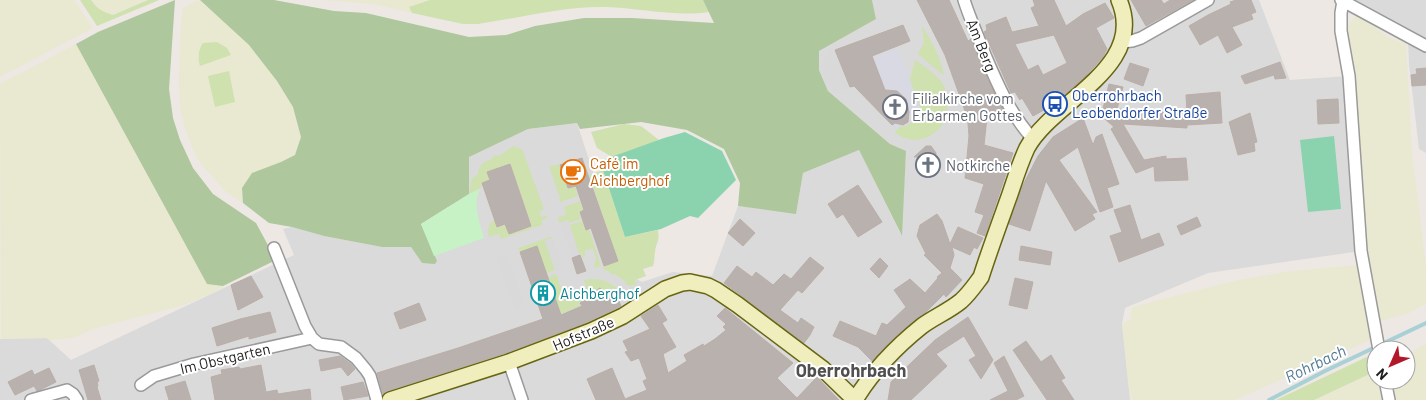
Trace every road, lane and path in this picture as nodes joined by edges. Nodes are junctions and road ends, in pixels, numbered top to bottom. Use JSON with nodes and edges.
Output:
{"nodes":[{"id":1,"x":964,"y":0,"type":"edge"},
{"id":2,"x":1119,"y":0,"type":"edge"},
{"id":3,"x":1208,"y":0,"type":"edge"},
{"id":4,"x":1342,"y":0,"type":"edge"},
{"id":5,"x":1122,"y":42,"type":"junction"},
{"id":6,"x":1426,"y":46,"type":"edge"},
{"id":7,"x":1033,"y":139,"type":"junction"},
{"id":8,"x":274,"y":248,"type":"dead end"},
{"id":9,"x":312,"y":338,"type":"junction"},
{"id":10,"x":1377,"y":340,"type":"edge"},
{"id":11,"x":509,"y":362,"type":"junction"},
{"id":12,"x":140,"y":385,"type":"dead end"},
{"id":13,"x":31,"y":400,"type":"edge"},
{"id":14,"x":77,"y":400,"type":"edge"},
{"id":15,"x":377,"y":400,"type":"edge"},
{"id":16,"x":390,"y":400,"type":"edge"},
{"id":17,"x":522,"y":400,"type":"edge"},
{"id":18,"x":855,"y":400,"type":"edge"}],
"edges":[{"from":1,"to":7,"type":"street","name":"Am Berg"},
{"from":2,"to":5,"type":"main road"},
{"from":3,"to":5,"type":"street"},
{"from":4,"to":6,"type":"street"},
{"from":4,"to":10,"type":"street"},
{"from":5,"to":7,"type":"main road"},
{"from":7,"to":18,"type":"main road"},
{"from":8,"to":9,"type":"street"},
{"from":9,"to":12,"type":"street","name":"Im Obstgarten"},
{"from":9,"to":15,"type":"street"},
{"from":11,"to":16,"type":"main road","name":"Hofstraße"},
{"from":11,"to":17,"type":"street"},
{"from":11,"to":18,"type":"main road","name":"Hofstraße"},
{"from":13,"to":14,"type":"street"}]}
